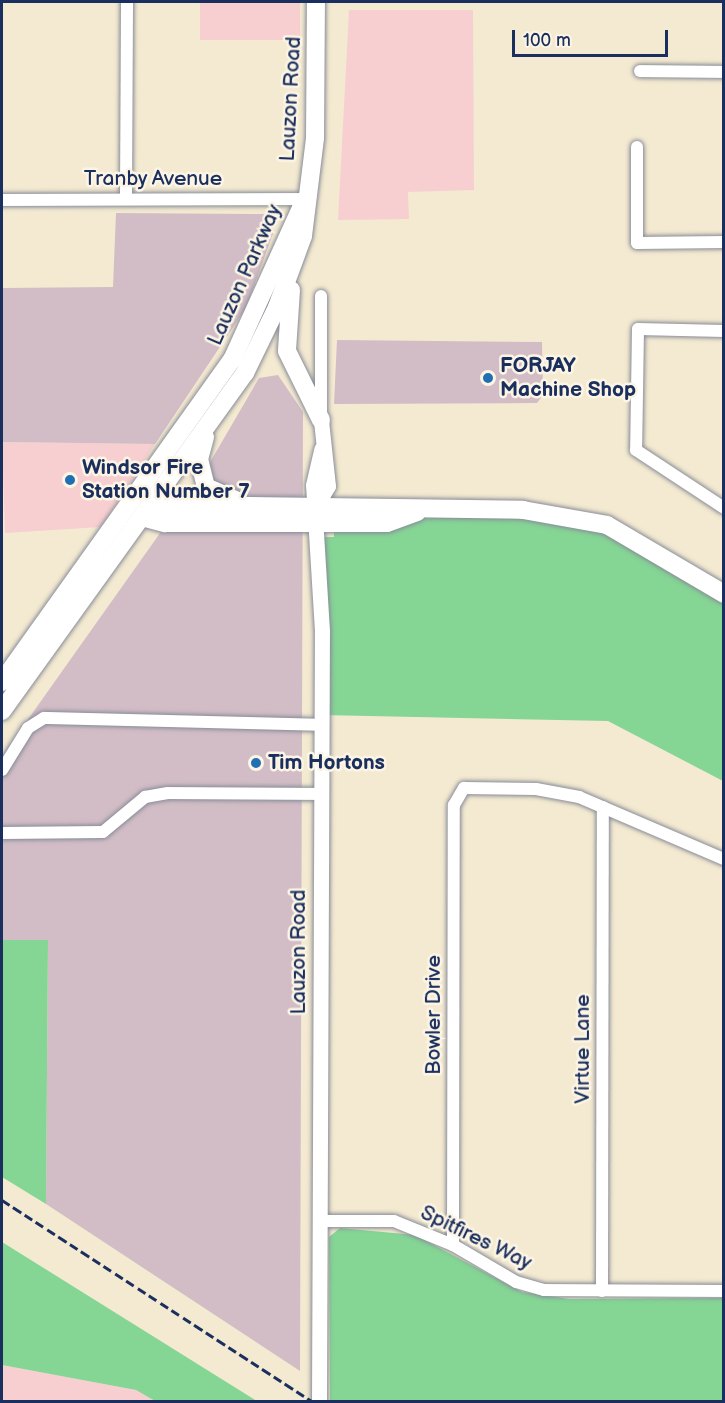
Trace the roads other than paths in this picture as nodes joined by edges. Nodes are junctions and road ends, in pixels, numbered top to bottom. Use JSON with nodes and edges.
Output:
{"nodes":[{"id":1,"x":127,"y":2,"type":"edge"},
{"id":2,"x":316,"y":2,"type":"edge"},
{"id":3,"x":640,"y":71,"type":"dead end"},
{"id":4,"x":723,"y":72,"type":"edge"},
{"id":5,"x":636,"y":147,"type":"dead end"},
{"id":6,"x":126,"y":197,"type":"junction"},
{"id":7,"x":305,"y":199,"type":"junction"},
{"id":8,"x":2,"y":200,"type":"edge"},
{"id":9,"x":723,"y":242,"type":"edge"},
{"id":10,"x":293,"y":268,"type":"junction"},
{"id":11,"x":321,"y":296,"type":"dead end"},
{"id":12,"x":723,"y":331,"type":"edge"},
{"id":13,"x":321,"y":420,"type":"junction"},
{"id":14,"x":210,"y":421,"type":"junction"},
{"id":15,"x":318,"y":503,"type":"junction"},
{"id":16,"x":244,"y":504,"type":"junction"},
{"id":17,"x":723,"y":508,"type":"edge"},
{"id":18,"x":419,"y":511,"type":"junction"},
{"id":19,"x":135,"y":513,"type":"junction"},
{"id":20,"x":318,"y":522,"type":"junction"},
{"id":21,"x":723,"y":594,"type":"edge"},
{"id":22,"x":2,"y":682,"type":"edge"},
{"id":23,"x":2,"y":711,"type":"edge"},
{"id":24,"x":322,"y":725,"type":"junction"},
{"id":25,"x":2,"y":770,"type":"edge"},
{"id":26,"x":322,"y":794,"type":"junction"},
{"id":27,"x":603,"y":807,"type":"junction"},
{"id":28,"x":2,"y":833,"type":"edge"},
{"id":29,"x":723,"y":859,"type":"edge"},
{"id":30,"x":320,"y":1221,"type":"junction"},
{"id":31,"x":453,"y":1245,"type":"junction"},
{"id":32,"x":602,"y":1291,"type":"junction"},
{"id":33,"x":723,"y":1291,"type":"edge"},
{"id":34,"x":319,"y":1401,"type":"edge"}],
"edges":[{"from":1,"to":6,"type":"street"},
{"from":2,"to":7,"type":"main road","name":"Lauzon Road"},
{"from":3,"to":4,"type":"street"},
{"from":5,"to":9,"type":"street"},
{"from":6,"to":7,"type":"street","name":"Tranby Avenue"},
{"from":6,"to":8,"type":"street","name":"Tranby Avenue"},
{"from":7,"to":10,"type":"main road","name":"Lauzon Parkway"},
{"from":7,"to":19,"type":"main road","name":"Lauzon Parkway"},
{"from":10,"to":13,"type":"main road"},
{"from":10,"to":14,"type":"main road","name":"Lauzon Parkway"},
{"from":11,"to":13,"type":"street","name":"Lauzon Road"},
{"from":12,"to":17,"type":"street"},
{"from":13,"to":15,"type":"street","name":"Lauzon Road"},
{"from":14,"to":16,"type":"main road"},
{"from":14,"to":19,"type":"main road","name":"Lauzon Parkway"},
{"from":15,"to":16,"type":"main road"},
{"from":15,"to":18,"type":"main road"},
{"from":15,"to":20,"type":"street","name":"Lauzon Road"},
{"from":16,"to":19,"type":"main road"},
{"from":18,"to":20,"type":"main road"},
{"from":18,"to":21,"type":"main road"},
{"from":19,"to":20,"type":"main road"},
{"from":19,"to":22,"type":"main road","name":"Lauzon Parkway"},
{"from":19,"to":23,"type":"main road","name":"Lauzon Parkway"},
{"from":20,"to":24,"type":"street","name":"Lauzon Road"},
{"from":24,"to":25,"type":"street"},
{"from":24,"to":26,"type":"street","name":"Lauzon Road"},
{"from":26,"to":28,"type":"street"},
{"from":26,"to":30,"type":"street","name":"Lauzon Road"},
{"from":27,"to":29,"type":"street"},
{"from":27,"to":31,"type":"street","name":"Bowler Drive"},
{"from":27,"to":32,"type":"street","name":"Virtue Lane"},
{"from":30,"to":31,"type":"street","name":"Spitfires Way"},
{"from":30,"to":34,"type":"street","name":"Lauzon Road"},
{"from":31,"to":32,"type":"street","name":"Spitfires Way"},
{"from":32,"to":33,"type":"street","name":"Spitfires Way"}]}
